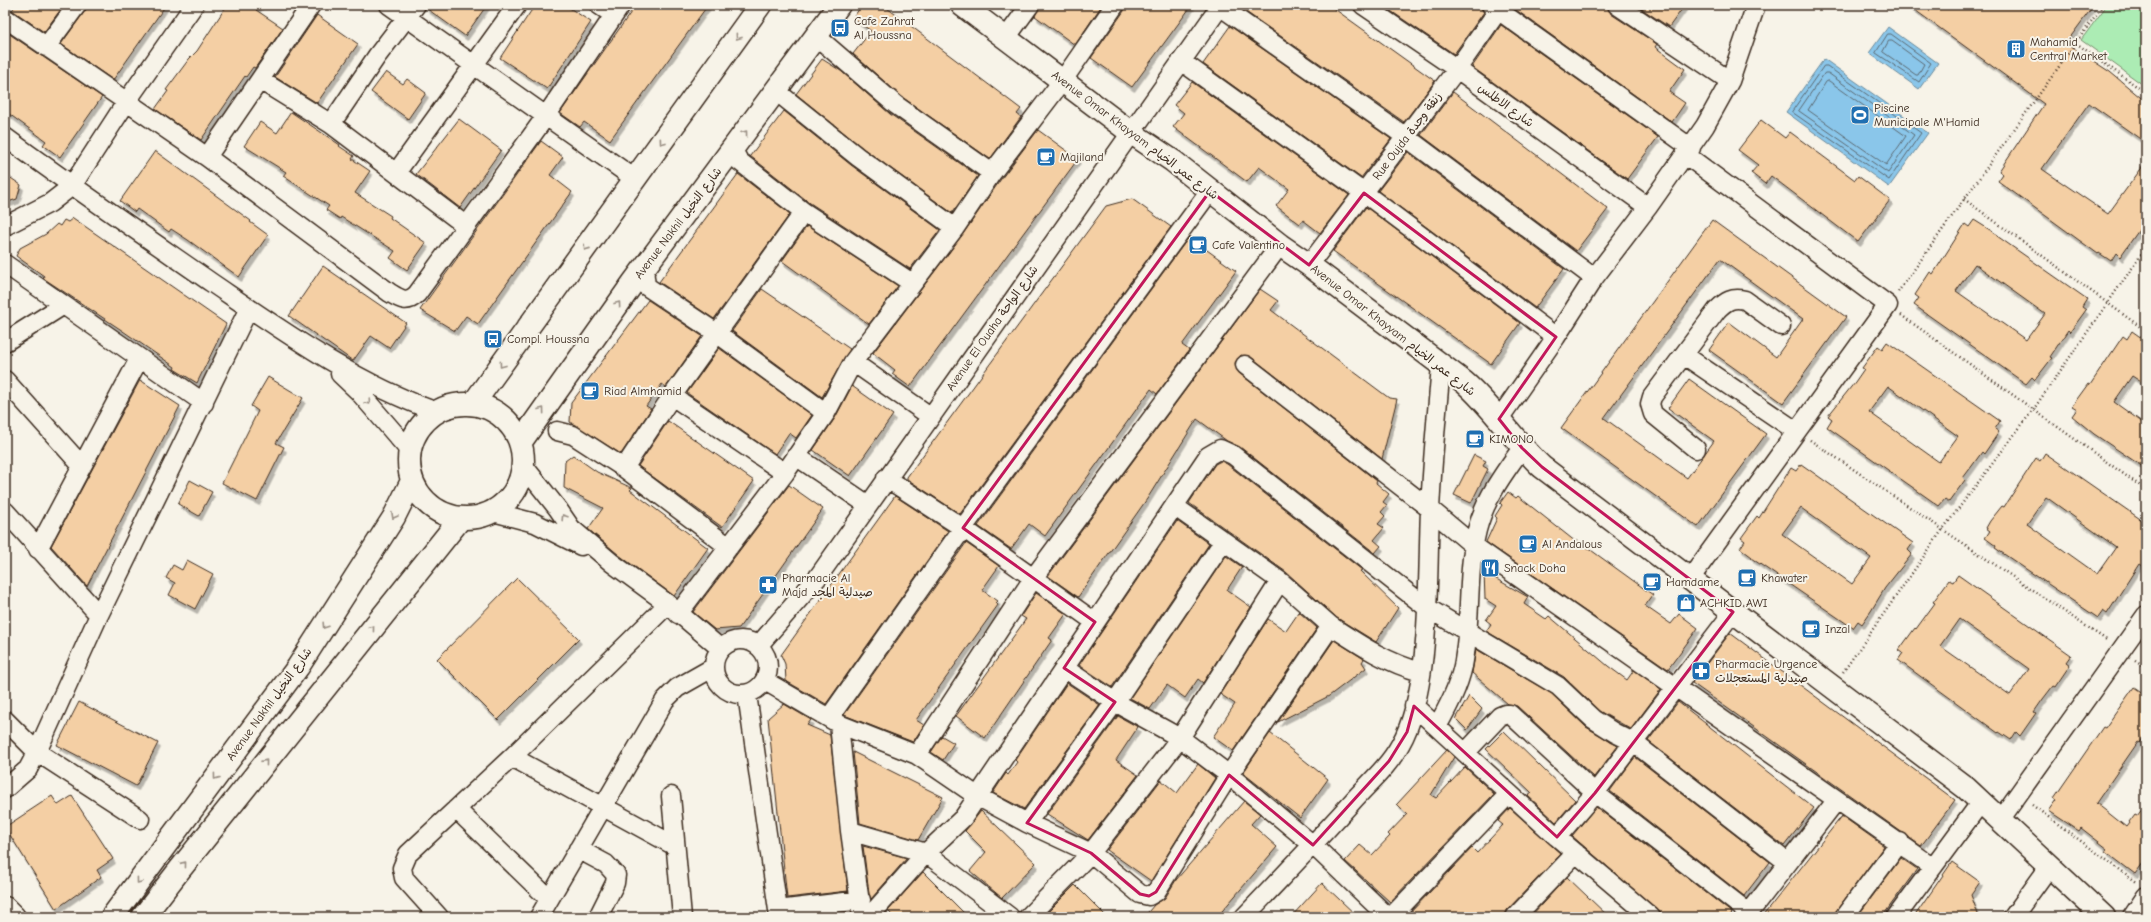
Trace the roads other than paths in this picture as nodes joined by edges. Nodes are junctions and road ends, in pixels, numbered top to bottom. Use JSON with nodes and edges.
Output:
{"nodes":[{"id":1,"x":77,"y":5,"type":"edge"},
{"id":2,"x":194,"y":5,"type":"edge"},
{"id":3,"x":311,"y":5,"type":"edge"},
{"id":4,"x":388,"y":5,"type":"edge"},
{"id":5,"x":517,"y":5,"type":"edge"},
{"id":6,"x":599,"y":5,"type":"edge"},
{"id":7,"x":760,"y":5,"type":"edge"},
{"id":8,"x":839,"y":5,"type":"edge"},
{"id":9,"x":962,"y":5,"type":"edge"},
{"id":10,"x":1030,"y":5,"type":"edge"},
{"id":11,"x":1115,"y":5,"type":"edge"},
{"id":12,"x":1220,"y":5,"type":"edge"},
{"id":13,"x":1364,"y":5,"type":"edge"},
{"id":14,"x":1617,"y":5,"type":"edge"},
{"id":15,"x":1754,"y":6,"type":"edge"},
{"id":16,"x":1497,"y":7,"type":"edge"},
{"id":17,"x":618,"y":10,"type":"edge"},
{"id":18,"x":411,"y":12,"type":"edge"},
{"id":19,"x":5,"y":18,"type":"edge"},
{"id":20,"x":816,"y":36,"type":"junction"},
{"id":21,"x":1006,"y":38,"type":"junction"},
{"id":22,"x":46,"y":47,"type":"junction"},
{"id":23,"x":1181,"y":61,"type":"junction"},
{"id":24,"x":474,"y":65,"type":"junction"},
{"id":25,"x":1457,"y":69,"type":"junction"},
{"id":26,"x":260,"y":80,"type":"junction"},
{"id":27,"x":1063,"y":80,"type":"junction"},
{"id":28,"x":1730,"y":81,"type":"junction"},
{"id":29,"x":776,"y":91,"type":"junction"},
{"id":30,"x":127,"y":101,"type":"junction"},
{"id":31,"x":546,"y":116,"type":"junction"},
{"id":32,"x":331,"y":124,"type":"junction"},
{"id":33,"x":1130,"y":132,"type":"junction"},
{"id":34,"x":5,"y":137,"type":"edge"},
{"id":35,"x":1406,"y":137,"type":"junction"},
{"id":36,"x":733,"y":150,"type":"junction"},
{"id":37,"x":1688,"y":152,"type":"junction"},
{"id":38,"x":207,"y":157,"type":"junction"},
{"id":39,"x":992,"y":173,"type":"junction"},
{"id":40,"x":396,"y":174,"type":"junction"},
{"id":41,"x":635,"y":179,"type":"junction"},
{"id":42,"x":72,"y":186,"type":"junction"},
{"id":43,"x":1210,"y":191,"type":"junction"},
{"id":44,"x":1364,"y":193,"type":"junction"},
{"id":45,"x":1648,"y":207,"type":"junction"},
{"id":46,"x":804,"y":212,"type":"junction"},
{"id":47,"x":465,"y":225,"type":"junction"},
{"id":48,"x":5,"y":226,"type":"edge"},
{"id":49,"x":955,"y":228,"type":"junction"},
{"id":50,"x":1280,"y":245,"type":"junction"},
{"id":51,"x":5,"y":264,"type":"edge"},
{"id":52,"x":1309,"y":265,"type":"junction"},
{"id":53,"x":644,"y":269,"type":"junction"},
{"id":54,"x":1594,"y":278,"type":"junction"},
{"id":55,"x":912,"y":283,"type":"junction"},
{"id":56,"x":62,"y":306,"type":"junction"},
{"id":57,"x":250,"y":308,"type":"junction"},
{"id":58,"x":1781,"y":326,"type":"dead end"},
{"id":59,"x":718,"y":334,"type":"junction"},
{"id":60,"x":1556,"y":337,"type":"junction"},
{"id":61,"x":5,"y":342,"type":"edge"},
{"id":62,"x":1684,"y":355,"type":"junction"},
{"id":63,"x":320,"y":356,"type":"junction"},
{"id":64,"x":139,"y":360,"type":"junction"},
{"id":65,"x":852,"y":362,"type":"junction"},
{"id":66,"x":1245,"y":366,"type":"dead end"},
{"id":67,"x":1442,"y":366,"type":"junction"},
{"id":68,"x":5,"y":380,"type":"edge"},
{"id":69,"x":672,"y":396,"type":"junction"},
{"id":70,"x":204,"y":403,"type":"junction"},
{"id":71,"x":473,"y":404,"type":"junction"},
{"id":72,"x":436,"y":412,"type":"junction"},
{"id":73,"x":826,"y":413,"type":"junction"},
{"id":74,"x":930,"y":416,"type":"junction"},
{"id":75,"x":1499,"y":419,"type":"junction"},
{"id":76,"x":557,"y":430,"type":"dead end"},
{"id":77,"x":1796,"y":431,"type":"junction"},
{"id":78,"x":520,"y":443,"type":"junction"},
{"id":79,"x":1522,"y":448,"type":"junction"},
{"id":80,"x":1696,"y":448,"type":"dead end"},
{"id":81,"x":409,"y":450,"type":"junction"},
{"id":82,"x":796,"y":456,"type":"junction"},
{"id":83,"x":81,"y":465,"type":"junction"},
{"id":84,"x":523,"y":465,"type":"junction"},
{"id":85,"x":624,"y":468,"type":"junction"},
{"id":86,"x":785,"y":473,"type":"junction"},
{"id":87,"x":886,"y":478,"type":"junction"},
{"id":88,"x":412,"y":481,"type":"junction"},
{"id":89,"x":868,"y":505,"type":"junction"},
{"id":90,"x":1174,"y":506,"type":"junction"},
{"id":91,"x":1430,"y":509,"type":"junction"},
{"id":92,"x":5,"y":511,"type":"edge"},
{"id":93,"x":493,"y":512,"type":"junction"},
{"id":94,"x":461,"y":518,"type":"junction"},
{"id":95,"x":963,"y":528,"type":"junction"},
{"id":96,"x":1223,"y":542,"type":"junction"},
{"id":97,"x":729,"y":546,"type":"junction"},
{"id":98,"x":1474,"y":546,"type":"junction"},
{"id":99,"x":38,"y":549,"type":"junction"},
{"id":100,"x":612,"y":563,"type":"junction"},
{"id":101,"x":1034,"y":577,"type":"junction"},
{"id":102,"x":1690,"y":579,"type":"junction"},
{"id":103,"x":1280,"y":581,"type":"junction"},
{"id":104,"x":1426,"y":607,"type":"junction"},
{"id":105,"x":673,"y":609,"type":"junction"},
{"id":106,"x":1733,"y":612,"type":"junction"},
{"id":107,"x":99,"y":615,"type":"junction"},
{"id":108,"x":2146,"y":615,"type":"edge"},
{"id":109,"x":1096,"y":622,"type":"junction"},
{"id":110,"x":1331,"y":626,"type":"junction"},
{"id":111,"x":1467,"y":632,"type":"junction"},
{"id":112,"x":758,"y":646,"type":"junction"},
{"id":113,"x":721,"y":649,"type":"junction"},
{"id":114,"x":714,"y":667,"type":"junction"},
{"id":115,"x":1064,"y":668,"type":"junction"},
{"id":116,"x":1421,"y":672,"type":"junction"},
{"id":117,"x":765,"y":681,"type":"junction"},
{"id":118,"x":1674,"y":687,"type":"junction"},
{"id":119,"x":747,"y":694,"type":"junction"},
{"id":120,"x":1115,"y":702,"type":"junction"},
{"id":121,"x":1414,"y":706,"type":"junction"},
{"id":122,"x":5,"y":720,"type":"edge"},
{"id":123,"x":834,"y":721,"type":"junction"},
{"id":124,"x":1437,"y":727,"type":"junction"},
{"id":125,"x":1180,"y":738,"type":"junction"},
{"id":126,"x":1633,"y":742,"type":"junction"},
{"id":127,"x":37,"y":752,"type":"junction"},
{"id":128,"x":1465,"y":753,"type":"junction"},
{"id":129,"x":918,"y":756,"type":"junction"},
{"id":130,"x":512,"y":757,"type":"junction"},
{"id":131,"x":1229,"y":776,"type":"junction"},
{"id":132,"x":5,"y":789,"type":"edge"},
{"id":133,"x":1595,"y":793,"type":"junction"},
{"id":134,"x":1509,"y":794,"type":"junction"},
{"id":135,"x":671,"y":796,"type":"dead end"},
{"id":136,"x":977,"y":796,"type":"junction"},
{"id":137,"x":1836,"y":801,"type":"junction"},
{"id":138,"x":1981,"y":802,"type":"junction"},
{"id":139,"x":603,"y":806,"type":"junction"},
{"id":140,"x":456,"y":809,"type":"junction"},
{"id":141,"x":140,"y":819,"type":"dead end"},
{"id":142,"x":2000,"y":820,"type":"junction"},
{"id":143,"x":1027,"y":823,"type":"junction"},
{"id":144,"x":850,"y":831,"type":"junction"},
{"id":145,"x":1557,"y":836,"type":"junction"},
{"id":146,"x":1900,"y":842,"type":"junction"},
{"id":147,"x":1313,"y":845,"type":"junction"},
{"id":148,"x":675,"y":846,"type":"junction"},
{"id":149,"x":578,"y":849,"type":"junction"},
{"id":150,"x":926,"y":853,"type":"junction"},
{"id":151,"x":1091,"y":853,"type":"junction"},
{"id":152,"x":1576,"y":853,"type":"junction"},
{"id":153,"x":1788,"y":863,"type":"junction"},
{"id":154,"x":1933,"y":867,"type":"junction"},
{"id":155,"x":2049,"y":867,"type":"junction"},
{"id":156,"x":2143,"y":890,"type":"edge"},
{"id":157,"x":549,"y":898,"type":"junction"},
{"id":158,"x":861,"y":909,"type":"edge"},
{"id":159,"x":879,"y":913,"type":"edge"},
{"id":160,"x":778,"y":914,"type":"edge"},
{"id":161,"x":1747,"y":915,"type":"edge"},
{"id":162,"x":112,"y":917,"type":"edge"},
{"id":163,"x":143,"y":917,"type":"edge"},
{"id":164,"x":439,"y":917,"type":"edge"},
{"id":165,"x":539,"y":917,"type":"edge"},
{"id":166,"x":598,"y":917,"type":"edge"},
{"id":167,"x":682,"y":917,"type":"edge"},
{"id":168,"x":1010,"y":917,"type":"edge"},
{"id":169,"x":1028,"y":917,"type":"edge"},
{"id":170,"x":1244,"y":917,"type":"edge"},
{"id":171,"x":1390,"y":917,"type":"edge"},
{"id":172,"x":1515,"y":917,"type":"edge"},
{"id":173,"x":1651,"y":917,"type":"edge"},
{"id":174,"x":1844,"y":917,"type":"edge"},
{"id":175,"x":1896,"y":917,"type":"edge"},
{"id":176,"x":2014,"y":917,"type":"edge"},
{"id":177,"x":2104,"y":917,"type":"edge"},
{"id":178,"x":2132,"y":917,"type":"edge"}],
"edges":[{"from":1,"to":22,"type":"street"},
{"from":2,"to":30,"type":"street"},
{"from":3,"to":26,"type":"street"},
{"from":4,"to":18,"type":"street"},
{"from":5,"to":24,"type":"street"},
{"from":6,"to":17,"type":"street"},
{"from":7,"to":41,"type":"street","one_way":true},
{"from":8,"to":20,"type":"street","name":"Avenue Nakhil شارع النخيل"},
{"from":9,"to":21,"type":"street","name":"Avenue Omar Khayyam شارع عمر الخيام"},
{"from":10,"to":21,"type":"street"},
{"from":11,"to":27,"type":"street"},
{"from":12,"to":23,"type":"street","name":"Avenue El Ouaha شارع الواحة"},
{"from":12,"to":35,"type":"street"},
{"from":13,"to":25,"type":"street","name":"شارع الاطلس"},
{"from":14,"to":28,"type":"street"},
{"from":15,"to":28,"type":"street"},
{"from":16,"to":25,"type":"street","name":"Rue Oujda زنقة وجدة"},
{"from":16,"to":37,"type":"street"},
{"from":17,"to":31,"type":"street"},
{"from":18,"to":24,"type":"street"},
{"from":18,"to":32,"type":"street"},
{"from":19,"to":22,"type":"street"},
{"from":20,"to":29,"type":"street","name":"Avenue Nakhil شارع النخيل"},
{"from":20,"to":39,"type":"street"},
{"from":21,"to":27,"type":"street","name":"Avenue Omar Khayyam شارع عمر الخيام"},
{"from":22,"to":30,"type":"street"},
{"from":23,"to":33,"type":"street","name":"Avenue El Ouaha شارع الواحة"},
{"from":23,"to":44,"type":"street"},
{"from":24,"to":31,"type":"street"},
{"from":24,"to":40,"type":"street"},
{"from":25,"to":35,"type":"street","name":"Rue Oujda زنقة وجدة"},
{"from":25,"to":45,"type":"street","name":"شارع الاطلس"},
{"from":26,"to":32,"type":"street"},
{"from":26,"to":38,"type":"street"},
{"from":27,"to":33,"type":"street","name":"Avenue Omar Khayyam شارع عمر الخيام"},
{"from":27,"to":39,"type":"street"},
{"from":28,"to":37,"type":"street"},
{"from":36,"to":29,"type":"street","name":"Avenue Nakhil شارع النخيل","one_way":true},
{"from":29,"to":49,"type":"street"},
{"from":30,"to":38,"type":"street"},
{"from":30,"to":42,"type":"street"},
{"from":31,"to":41,"type":"street"},
{"from":31,"to":47,"type":"street"},
{"from":32,"to":40,"type":"street"},
{"from":33,"to":43,"type":"street","name":"Avenue Omar Khayyam شارع عمر الخيام"},
{"from":33,"to":74,"type":"street","name":"Avenue El Ouaha شارع الواحة"},
{"from":34,"to":42,"type":"street"},
{"from":35,"to":44,"type":"street","name":"Rue Oujda زنقة وجدة"},
{"from":35,"to":54,"type":"street"},
{"from":36,"to":46,"type":"street"},
{"from":36,"to":53,"type":"street","name":"Avenue Nakhil شارع النخيل"},
{"from":37,"to":45,"type":"street"},
{"from":37,"to":77,"type":"street"},
{"from":38,"to":47,"type":"street"},
{"from":39,"to":49,"type":"street"},
{"from":40,"to":47,"type":"street"},
{"from":41,"to":71,"type":"street","one_way":true},
{"from":42,"to":48,"type":"street"},
{"from":42,"to":57,"type":"street"},
{"from":43,"to":50,"type":"street","name":"Avenue Omar Khayyam شارع عمر الخيام"},
{"from":43,"to":95,"type":"street"},
{"from":44,"to":52,"type":"street","name":"Rue Oujda زنقة وجدة"},
{"from":44,"to":60,"type":"street"},
{"from":45,"to":54,"type":"street"},
{"from":46,"to":55,"type":"street"},
{"from":46,"to":59,"type":"street"},
{"from":49,"to":55,"type":"street"},
{"from":50,"to":52,"type":"street","name":"Avenue Omar Khayyam شارع عمر الخيام"},
{"from":50,"to":101,"type":"street"},
{"from":51,"to":56,"type":"street"},
{"from":52,"to":67,"type":"street","name":"Avenue Omar Khayyam شارع عمر الخيام"},
{"from":53,"to":59,"type":"street"},
{"from":78,"to":53,"type":"street","name":"Avenue Nakhil شارع النخيل","one_way":true},
{"from":54,"to":60,"type":"street"},
{"from":55,"to":65,"type":"street"},
{"from":56,"to":61,"type":"street"},
{"from":56,"to":64,"type":"street"},
{"from":57,"to":63,"type":"street"},
{"from":57,"to":70,"type":"street"},
{"from":58,"to":62,"type":"street"},
{"from":59,"to":69,"type":"street"},
{"from":59,"to":73,"type":"street"},
{"from":60,"to":75,"type":"street"},
{"from":62,"to":77,"type":"street"},
{"from":62,"to":80,"type":"street"},
{"from":63,"to":72,"type":"street"},
{"from":63,"to":81,"type":"street","one_way":true},
{"from":64,"to":70,"type":"street"},
{"from":64,"to":83,"type":"street"},
{"from":65,"to":73,"type":"street"},
{"from":65,"to":74,"type":"street"},
{"from":66,"to":91,"type":"street"},
{"from":67,"to":75,"type":"street","name":"Avenue Omar Khayyam شارع عمر الخيام"},
{"from":67,"to":91,"type":"street"},
{"from":68,"to":83,"type":"street"},
{"from":69,"to":85,"type":"street"},
{"from":69,"to":86,"type":"street"},
{"from":70,"to":107,"type":"street"},
{"from":71,"to":72,"type":"street"},
{"from":71,"to":78,"type":"street"},
{"from":72,"to":81,"type":"street"},
{"from":73,"to":82,"type":"street"},
{"from":74,"to":87,"type":"street","name":"Avenue El Ouaha شارع الواحة"},
{"from":75,"to":79,"type":"street","name":"Avenue Omar Khayyam شارع عمر الخيام"},
{"from":76,"to":85,"type":"street"},
{"from":77,"to":102,"type":"street"},
{"from":78,"to":84,"type":"street"},
{"from":79,"to":98,"type":"street"},
{"from":79,"to":102,"type":"street","name":"Avenue Omar Khayyam شارع عمر الخيام"},
{"from":81,"to":88,"type":"street"},
{"from":82,"to":86,"type":"street"},
{"from":82,"to":89,"type":"street"},
{"from":83,"to":99,"type":"street"},
{"from":84,"to":93,"type":"street"},
{"from":100,"to":84,"type":"street","one_way":true},
{"from":85,"to":97,"type":"street"},
{"from":86,"to":97,"type":"street"},
{"from":87,"to":89,"type":"street","name":"Avenue El Ouaha شارع الواحة"},
{"from":87,"to":95,"type":"street"},
{"from":88,"to":94,"type":"street"},
{"from":88,"to":162,"type":"street","name":"Avenue Nakhil شارع النخيل","one_way":true},
{"from":89,"to":112,"type":"street","name":"Avenue El Ouaha شارع الواحة"},
{"from":90,"to":96,"type":"street"},
{"from":90,"to":104,"type":"street"},
{"from":90,"to":109,"type":"street"},
{"from":91,"to":98,"type":"street"},
{"from":91,"to":104,"type":"street"},
{"from":92,"to":99,"type":"street"},
{"from":93,"to":94,"type":"street"},
{"from":93,"to":100,"type":"street"},
{"from":163,"to":94,"type":"street","one_way":true},
{"from":95,"to":101,"type":"street"},
{"from":95,"to":123,"type":"street"},
{"from":96,"to":103,"type":"street"},
{"from":96,"to":120,"type":"street"},
{"from":97,"to":105,"type":"street"},
{"from":98,"to":111,"type":"street"},
{"from":98,"to":118,"type":"street"},
{"from":99,"to":107,"type":"street"},
{"from":100,"to":105,"type":"street"},
{"from":101,"to":109,"type":"street"},
{"from":101,"to":129,"type":"street"},
{"from":102,"to":106,"type":"street","name":"Avenue Omar Khayyam شارع عمر الخيام"},
{"from":103,"to":110,"type":"street"},
{"from":103,"to":125,"type":"street"},
{"from":104,"to":111,"type":"street"},
{"from":104,"to":116,"type":"street"},
{"from":105,"to":113,"type":"street"},
{"from":105,"to":130,"type":"street"},
{"from":106,"to":118,"type":"street"},
{"from":106,"to":138,"type":"street","name":"Avenue Omar Khayyam شارع عمر الخيام"},
{"from":107,"to":127,"type":"street"},
{"from":108,"to":142,"type":"street"},
{"from":109,"to":115,"type":"street"},
{"from":110,"to":116,"type":"street"},
{"from":110,"to":131,"type":"street"},
{"from":111,"to":124,"type":"street"},
{"from":111,"to":126,"type":"street"},
{"from":112,"to":113,"type":"street"},
{"from":112,"to":117,"type":"street"},
{"from":113,"to":114,"type":"street"},
{"from":114,"to":119,"type":"street"},
{"from":114,"to":139,"type":"street"},
{"from":115,"to":120,"type":"street"},
{"from":115,"to":136,"type":"street"},
{"from":116,"to":121,"type":"street"},
{"from":117,"to":119,"type":"street"},
{"from":117,"to":123,"type":"street"},
{"from":118,"to":126,"type":"street"},
{"from":118,"to":137,"type":"street"},
{"from":119,"to":160,"type":"street"},
{"from":120,"to":125,"type":"street"},
{"from":120,"to":143,"type":"street"},
{"from":121,"to":124,"type":"street"},
{"from":121,"to":147,"type":"street"},
{"from":122,"to":127,"type":"street"},
{"from":123,"to":129,"type":"street"},
{"from":123,"to":144,"type":"street"},
{"from":124,"to":128,"type":"street"},
{"from":125,"to":131,"type":"street"},
{"from":125,"to":151,"type":"street"},
{"from":126,"to":133,"type":"street"},
{"from":126,"to":153,"type":"street"},
{"from":127,"to":132,"type":"street"},
{"from":127,"to":141,"type":"street"},
{"from":128,"to":133,"type":"street"},
{"from":128,"to":134,"type":"street"},
{"from":129,"to":136,"type":"street"},
{"from":130,"to":139,"type":"street"},
{"from":130,"to":140,"type":"street"},
{"from":131,"to":147,"type":"street"},
{"from":131,"to":151,"type":"street"},
{"from":133,"to":145,"type":"street"},
{"from":133,"to":161,"type":"street"},
{"from":134,"to":145,"type":"street"},
{"from":134,"to":171,"type":"street"},
{"from":135,"to":148,"type":"street"},
{"from":136,"to":143,"type":"street"},
{"from":136,"to":150,"type":"street"},
{"from":137,"to":146,"type":"street"},
{"from":137,"to":153,"type":"street"},
{"from":138,"to":142,"type":"street","name":"Avenue Omar Khayyam شارع عمر الخيام"},
{"from":138,"to":154,"type":"street"},
{"from":139,"to":148,"type":"street"},
{"from":139,"to":149,"type":"street"},
{"from":140,"to":157,"type":"street"},
{"from":140,"to":164,"type":"street"},
{"from":142,"to":155,"type":"street","name":"Avenue Omar Khayyam شارع عمر الخيام"},
{"from":143,"to":151,"type":"street"},
{"from":144,"to":150,"type":"street"},
{"from":144,"to":158,"type":"street"},
{"from":145,"to":152,"type":"street"},
{"from":146,"to":154,"type":"street"},
{"from":146,"to":174,"type":"street"},
{"from":147,"to":170,"type":"street"},
{"from":147,"to":171,"type":"street"},
{"from":148,"to":167,"type":"street"},
{"from":149,"to":157,"type":"street"},
{"from":149,"to":166,"type":"street"},
{"from":150,"to":159,"type":"street"},
{"from":150,"to":168,"type":"street"},
{"from":151,"to":169,"type":"street"},
{"from":152,"to":172,"type":"street"},
{"from":152,"to":173,"type":"street"},
{"from":153,"to":161,"type":"street"},
{"from":154,"to":175,"type":"street"},
{"from":155,"to":176,"type":"street"},
{"from":155,"to":177,"type":"street","name":"Avenue Omar Khayyam شارع عمر الخيام"},
{"from":156,"to":178,"type":"street"},
{"from":157,"to":165,"type":"street"},
{"from":158,"to":160,"type":"street"}]}
